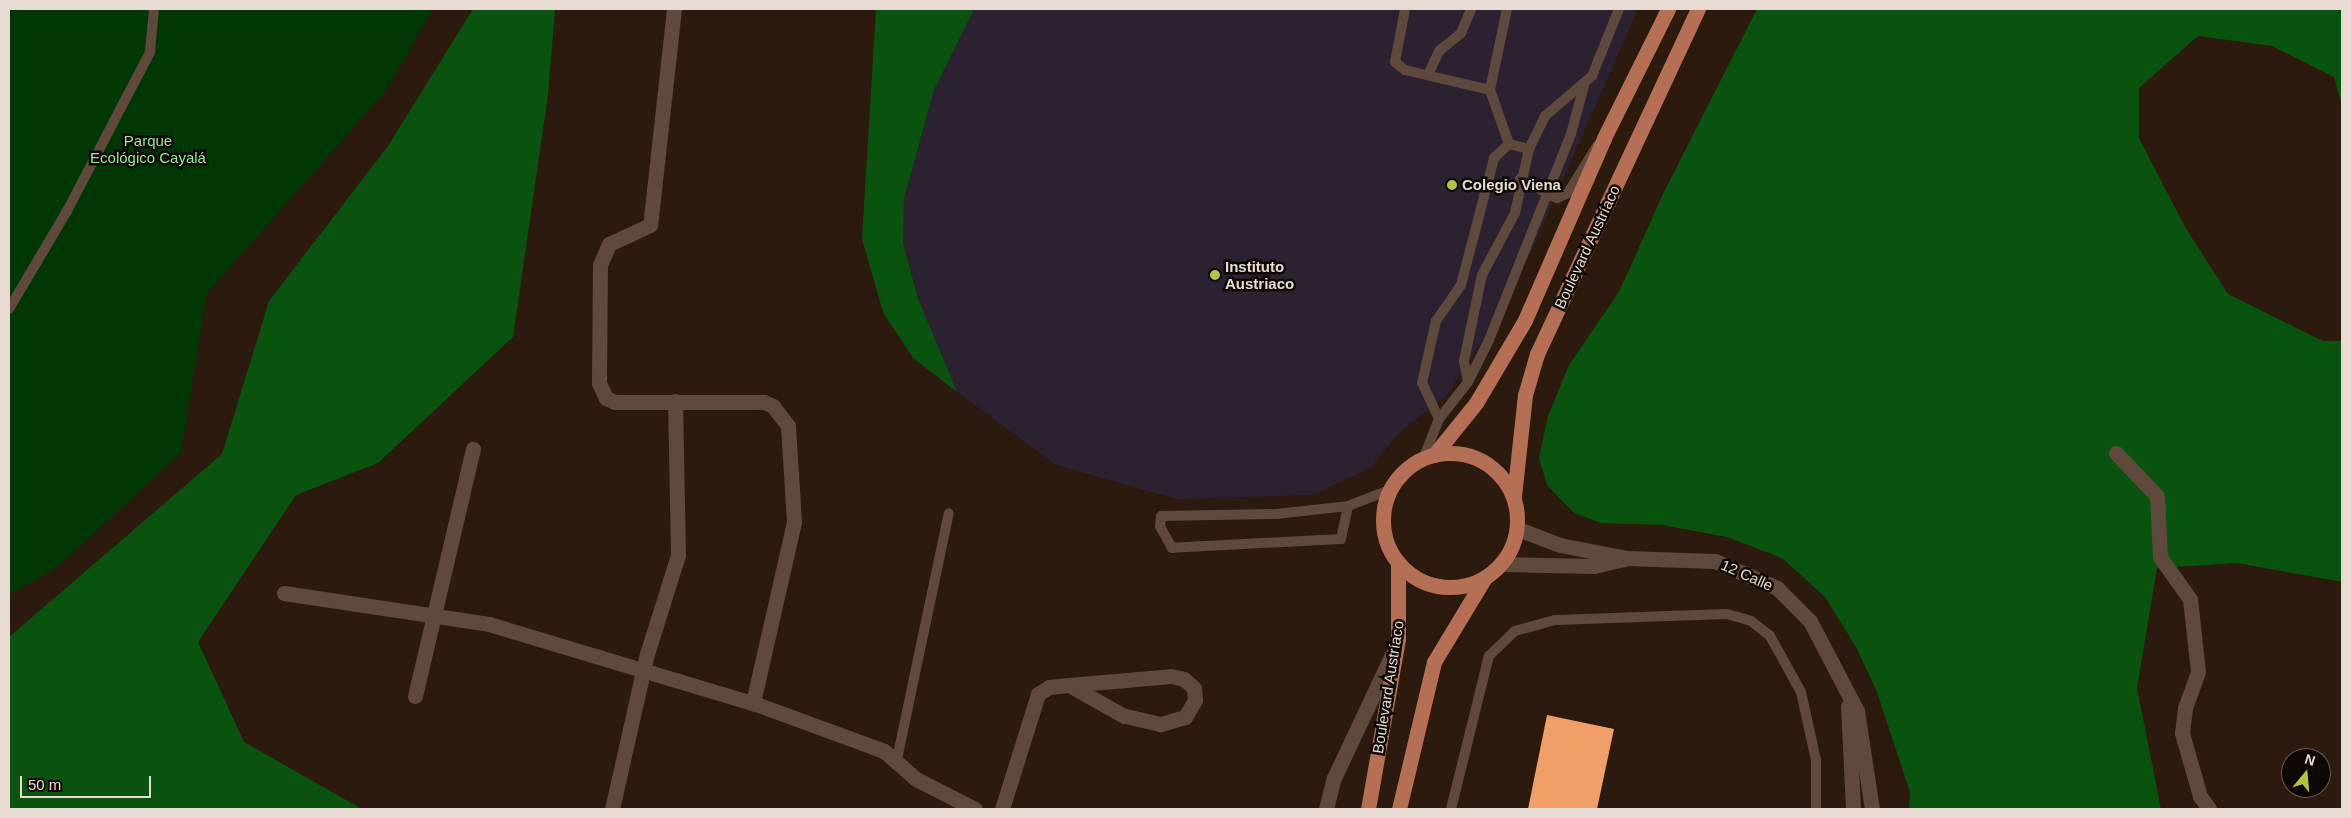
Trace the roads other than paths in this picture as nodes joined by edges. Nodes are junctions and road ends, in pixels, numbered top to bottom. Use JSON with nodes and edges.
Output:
{"nodes":[{"id":1,"x":154,"y":9,"type":"edge"},
{"id":2,"x":674,"y":9,"type":"edge"},
{"id":3,"x":1405,"y":9,"type":"edge"},
{"id":4,"x":1471,"y":9,"type":"edge"},
{"id":5,"x":1507,"y":9,"type":"edge"},
{"id":6,"x":1619,"y":9,"type":"edge"},
{"id":7,"x":1668,"y":9,"type":"edge"},
{"id":8,"x":1698,"y":9,"type":"edge"},
{"id":9,"x":1428,"y":75,"type":"junction"},
{"id":10,"x":1585,"y":82,"type":"junction"},
{"id":11,"x":1490,"y":90,"type":"junction"},
{"id":12,"x":1604,"y":138,"type":"junction"},
{"id":13,"x":1509,"y":144,"type":"junction"},
{"id":14,"x":1529,"y":149,"type":"junction"},
{"id":15,"x":1520,"y":179,"type":"junction"},
{"id":16,"x":9,"y":309,"type":"edge"},
{"id":17,"x":1468,"y":382,"type":"junction"},
{"id":18,"x":675,"y":401,"type":"junction"},
{"id":19,"x":1439,"y":419,"type":"junction"},
{"id":20,"x":473,"y":449,"type":"dead end"},
{"id":21,"x":2116,"y":453,"type":"dead end"},
{"id":22,"x":1428,"y":457,"type":"junction"},
{"id":23,"x":1390,"y":490,"type":"junction"},
{"id":24,"x":1514,"y":496,"type":"junction"},
{"id":25,"x":1348,"y":506,"type":"junction"},
{"id":26,"x":949,"y":513,"type":"dead end"},
{"id":27,"x":1518,"y":530,"type":"junction"},
{"id":28,"x":1626,"y":558,"type":"junction"},
{"id":29,"x":1398,"y":564,"type":"junction"},
{"id":30,"x":1502,"y":564,"type":"junction"},
{"id":31,"x":1485,"y":579,"type":"junction"},
{"id":32,"x":284,"y":593,"type":"dead end"},
{"id":33,"x":432,"y":616,"type":"junction"},
{"id":34,"x":1398,"y":639,"type":"junction"},
{"id":35,"x":644,"y":670,"type":"junction"},
{"id":36,"x":1069,"y":685,"type":"junction"},
{"id":37,"x":1844,"y":687,"type":"junction"},
{"id":38,"x":415,"y":696,"type":"dead end"},
{"id":39,"x":753,"y":703,"type":"junction"},
{"id":40,"x":897,"y":759,"type":"junction"},
{"id":41,"x":612,"y":809,"type":"edge"},
{"id":42,"x":975,"y":809,"type":"edge"},
{"id":43,"x":1002,"y":809,"type":"edge"},
{"id":44,"x":1326,"y":809,"type":"edge"},
{"id":45,"x":1368,"y":809,"type":"edge"},
{"id":46,"x":1400,"y":809,"type":"edge"},
{"id":47,"x":1451,"y":809,"type":"edge"},
{"id":48,"x":1816,"y":809,"type":"edge"},
{"id":49,"x":1854,"y":809,"type":"edge"},
{"id":50,"x":1872,"y":809,"type":"edge"},
{"id":51,"x":2209,"y":809,"type":"edge"}],
"edges":[{"from":1,"to":16,"type":"lane"},
{"from":2,"to":18,"type":"street"},
{"from":3,"to":9,"type":"lane"},
{"from":4,"to":9,"type":"lane"},
{"from":5,"to":11,"type":"lane"},
{"from":6,"to":10,"type":"lane"},
{"from":7,"to":12,"type":"main road","name":"Boulevard Austríaco"},
{"from":8,"to":24,"type":"main road","name":"Boulevard Austríaco"},
{"from":9,"to":11,"type":"lane"},
{"from":10,"to":14,"type":"lane"},
{"from":10,"to":17,"type":"lane"},
{"from":11,"to":13,"type":"lane"},
{"from":12,"to":15,"type":"lane"},
{"from":12,"to":22,"type":"main road","name":"Boulevard Austríaco"},
{"from":13,"to":14,"type":"lane"},
{"from":13,"to":19,"type":"lane"},
{"from":14,"to":15,"type":"lane"},
{"from":15,"to":17,"type":"lane"},
{"from":17,"to":19,"type":"lane"},
{"from":18,"to":35,"type":"street"},
{"from":18,"to":39,"type":"street"},
{"from":19,"to":22,"type":"lane"},
{"from":20,"to":33,"type":"street"},
{"from":21,"to":51,"type":"street"},
{"from":22,"to":23,"type":"main road"},
{"from":22,"to":24,"type":"main road"},
{"from":23,"to":25,"type":"lane"},
{"from":23,"to":29,"type":"main road"},
{"from":24,"to":27,"type":"main road"},
{"from":25,"to":25,"type":"lane"},
{"from":26,"to":40,"type":"lane"},
{"from":27,"to":28,"type":"street","name":"12 Calle"},
{"from":27,"to":30,"type":"main road"},
{"from":28,"to":30,"type":"street","name":"12 Calle"},
{"from":28,"to":37,"type":"street","name":"12 Calle"},
{"from":29,"to":31,"type":"main road"},
{"from":29,"to":34,"type":"main road","name":"Boulevard Austríaco"},
{"from":30,"to":31,"type":"main road"},
{"from":31,"to":46,"type":"main road"},
{"from":32,"to":33,"type":"street"},
{"from":33,"to":35,"type":"street"},
{"from":33,"to":38,"type":"street"},
{"from":34,"to":44,"type":"street"},
{"from":34,"to":45,"type":"main road","name":"Boulevard Austríaco"},
{"from":35,"to":39,"type":"street"},
{"from":35,"to":41,"type":"street"},
{"from":36,"to":36,"type":"street"},
{"from":36,"to":43,"type":"street"},
{"from":37,"to":49,"type":"street","name":"12 Calle"},
{"from":37,"to":50,"type":"street","name":"12 Calle"},
{"from":39,"to":40,"type":"street"},
{"from":40,"to":42,"type":"street"},
{"from":47,"to":48,"type":"lane"}]}
